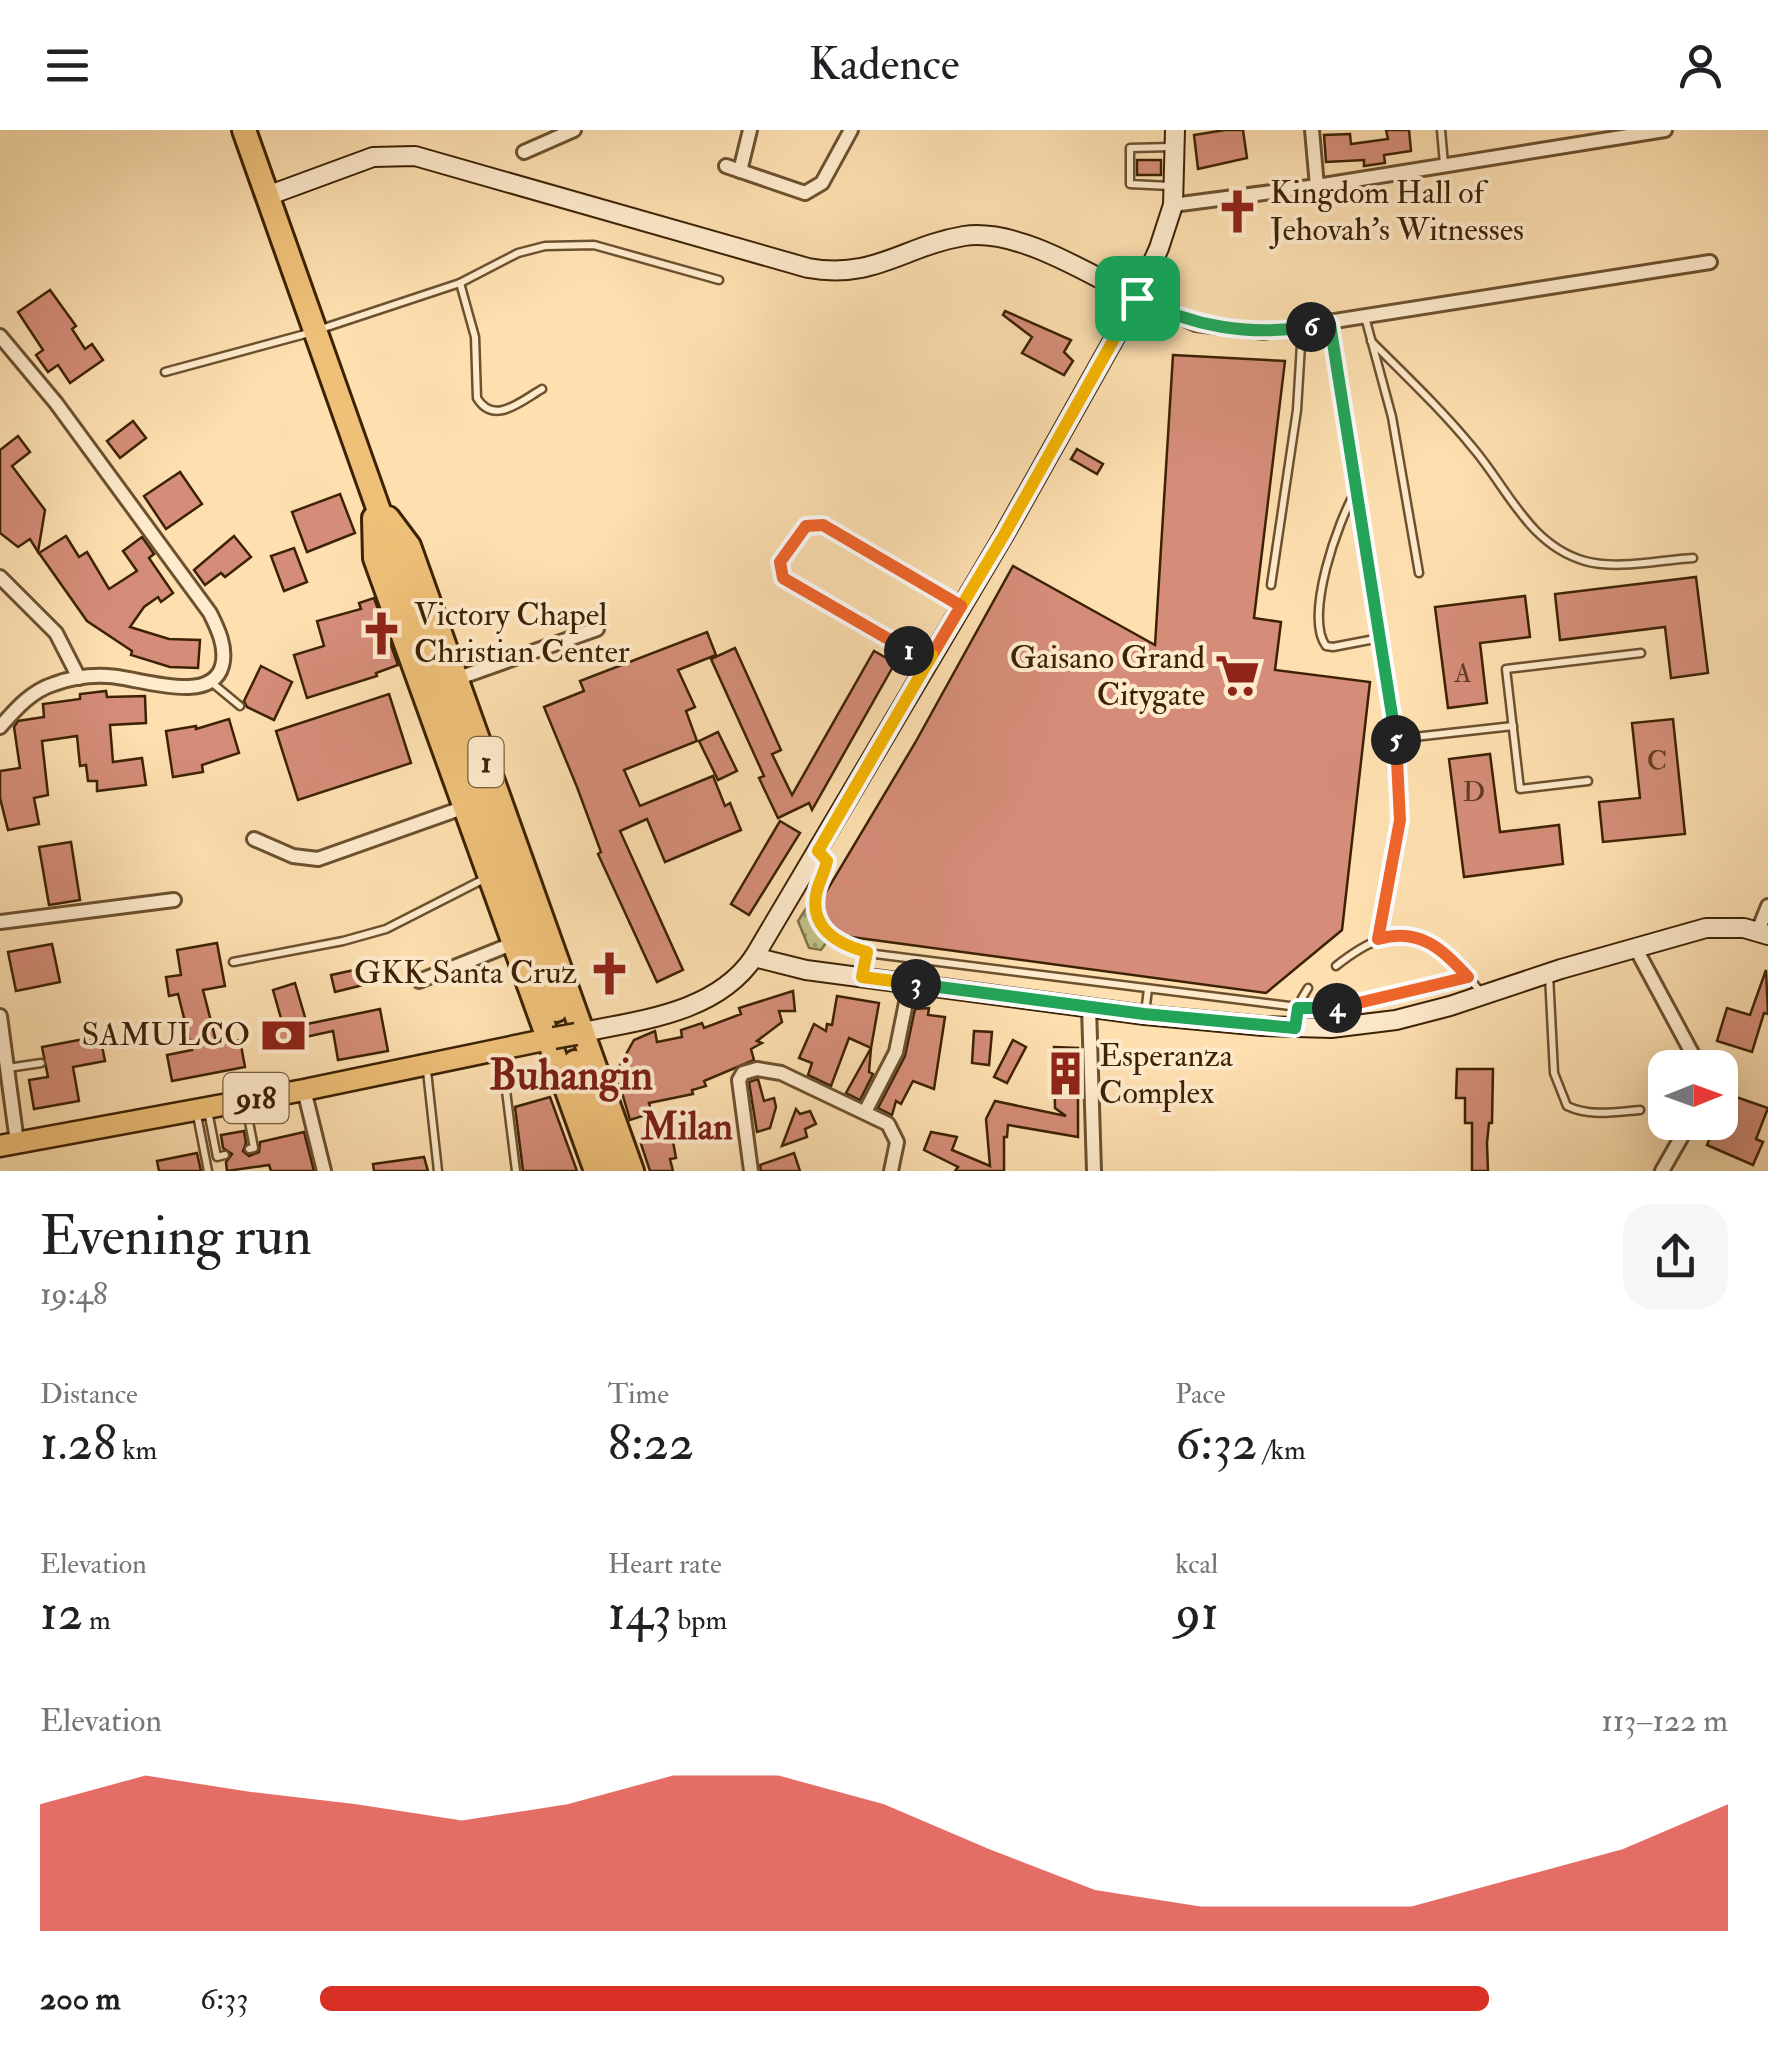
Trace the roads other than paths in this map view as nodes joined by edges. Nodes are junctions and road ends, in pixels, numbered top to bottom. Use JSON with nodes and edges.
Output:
{"nodes":[{"id":1,"x":244,"y":130,"type":"edge"},
{"id":2,"x":574,"y":130,"type":"edge"},
{"id":3,"x":750,"y":130,"type":"edge"},
{"id":4,"x":851,"y":130,"type":"edge"},
{"id":5,"x":1312,"y":130,"type":"edge"},
{"id":6,"x":1441,"y":130,"type":"edge"},
{"id":7,"x":1665,"y":130,"type":"edge"},
{"id":8,"x":1595,"y":136,"type":"edge"},
{"id":9,"x":1176,"y":138,"type":"edge"},
{"id":10,"x":524,"y":152,"type":"dead end"},
{"id":11,"x":1445,"y":166,"type":"junction"},
{"id":12,"x":1318,"y":186,"type":"junction"},
{"id":13,"x":1174,"y":195,"type":"junction"},
{"id":14,"x":267,"y":196,"type":"junction"},
{"id":15,"x":1710,"y":262,"type":"dead end"},
{"id":16,"x":718,"y":280,"type":"dead end"},
{"id":17,"x":460,"y":284,"type":"junction"},
{"id":18,"x":1137,"y":298,"type":"junction"},
{"id":19,"x":1365,"y":316,"type":"junction"},
{"id":20,"x":1330,"y":324,"type":"junction"},
{"id":21,"x":1302,"y":328,"type":"junction"},
{"id":22,"x":314,"y":332,"type":"junction"},
{"id":23,"x":0,"y":336,"type":"edge"},
{"id":24,"x":1372,"y":342,"type":"junction"},
{"id":25,"x":165,"y":372,"type":"dead end"},
{"id":26,"x":542,"y":389,"type":"dead end"},
{"id":27,"x":1356,"y":490,"type":"junction"},
{"id":28,"x":374,"y":499,"type":"junction"},
{"id":29,"x":1692,"y":558,"type":"dead end"},
{"id":30,"x":1420,"y":573,"type":"dead end"},
{"id":31,"x":0,"y":577,"type":"edge"},
{"id":32,"x":1271,"y":585,"type":"dead end"},
{"id":33,"x":961,"y":606,"type":"junction"},
{"id":34,"x":597,"y":629,"type":"dead end"},
{"id":35,"x":1380,"y":638,"type":"junction"},
{"id":36,"x":1641,"y":653,"type":"dead end"},
{"id":37,"x":928,"y":662,"type":"junction"},
{"id":38,"x":79,"y":678,"type":"junction"},
{"id":39,"x":456,"y":679,"type":"junction"},
{"id":40,"x":211,"y":682,"type":"junction"},
{"id":41,"x":240,"y":706,"type":"dead end"},
{"id":42,"x":1513,"y":726,"type":"junction"},
{"id":43,"x":0,"y":727,"type":"edge"},
{"id":44,"x":1396,"y":739,"type":"junction"},
{"id":45,"x":1588,"y":781,"type":"dead end"},
{"id":46,"x":464,"y":807,"type":"junction"},
{"id":47,"x":254,"y":838,"type":"dead end"},
{"id":48,"x":818,"y":851,"type":"junction"},
{"id":49,"x":490,"y":876,"type":"junction"},
{"id":50,"x":174,"y":900,"type":"dead end"},
{"id":51,"x":1768,"y":906,"type":"edge"},
{"id":52,"x":0,"y":922,"type":"edge"},
{"id":53,"x":1763,"y":933,"type":"edge"},
{"id":54,"x":1378,"y":939,"type":"junction"},
{"id":55,"x":514,"y":943,"type":"junction"},
{"id":56,"x":1635,"y":947,"type":"junction"},
{"id":57,"x":867,"y":952,"type":"junction"},
{"id":58,"x":754,"y":957,"type":"junction"},
{"id":59,"x":233,"y":962,"type":"dead end"},
{"id":60,"x":1336,"y":966,"type":"dead end"},
{"id":61,"x":1549,"y":973,"type":"junction"},
{"id":62,"x":862,"y":977,"type":"junction"},
{"id":63,"x":1468,"y":977,"type":"junction"},
{"id":64,"x":419,"y":981,"type":"dead end"},
{"id":65,"x":910,"y":984,"type":"junction"},
{"id":66,"x":1308,"y":988,"type":"dead end"},
{"id":67,"x":1148,"y":989,"type":"junction"},
{"id":68,"x":1483,"y":994,"type":"junction"},
{"id":69,"x":1089,"y":1007,"type":"junction"},
{"id":70,"x":1298,"y":1008,"type":"junction"},
{"id":71,"x":556,"y":1010,"type":"dead end"},
{"id":72,"x":1144,"y":1014,"type":"junction"},
{"id":73,"x":0,"y":1016,"type":"edge"},
{"id":74,"x":1295,"y":1028,"type":"junction"},
{"id":75,"x":580,"y":1033,"type":"junction"},
{"id":76,"x":552,"y":1039,"type":"junction"},
{"id":77,"x":501,"y":1049,"type":"junction"},
{"id":78,"x":1690,"y":1050,"type":"edge"},
{"id":79,"x":575,"y":1062,"type":"dead end"},
{"id":80,"x":42,"y":1063,"type":"dead end"},
{"id":81,"x":426,"y":1064,"type":"junction"},
{"id":82,"x":7,"y":1068,"type":"junction"},
{"id":83,"x":304,"y":1090,"type":"junction"},
{"id":84,"x":245,"y":1100,"type":"junction"},
{"id":85,"x":201,"y":1108,"type":"junction"},
{"id":86,"x":1640,"y":1110,"type":"dead end"},
{"id":87,"x":866,"y":1112,"type":"junction"},
{"id":88,"x":1680,"y":1140,"type":"edge"},
{"id":89,"x":9,"y":1144,"type":"edge"},
{"id":90,"x":250,"y":1149,"type":"dead end"},
{"id":91,"x":225,"y":1155,"type":"dead end"},
{"id":92,"x":208,"y":1171,"type":"edge"},
{"id":93,"x":324,"y":1171,"type":"edge"},
{"id":94,"x":438,"y":1171,"type":"edge"},
{"id":95,"x":516,"y":1171,"type":"edge"},
{"id":96,"x":596,"y":1171,"type":"edge"},
{"id":97,"x":614,"y":1171,"type":"edge"},
{"id":98,"x":632,"y":1171,"type":"edge"},
{"id":99,"x":750,"y":1171,"type":"edge"},
{"id":100,"x":891,"y":1171,"type":"edge"},
{"id":101,"x":1094,"y":1171,"type":"edge"},
{"id":102,"x":1662,"y":1171,"type":"edge"}],
"edges":[{"from":1,"to":14,"type":"highway","number":"1"},
{"from":2,"to":10,"type":"street"},
{"from":3,"to":4,"type":"street"},
{"from":5,"to":12,"type":"street"},
{"from":6,"to":11,"type":"lane"},
{"from":7,"to":8,"type":"street"},
{"from":8,"to":11,"type":"street"},
{"from":9,"to":13,"type":"main road"},
{"from":9,"to":13,"type":"lane"},
{"from":11,"to":12,"type":"street"},
{"from":12,"to":13,"type":"street"},
{"from":13,"to":18,"type":"main road"},
{"from":14,"to":18,"type":"main road"},
{"from":14,"to":22,"type":"highway","number":"1"},
{"from":15,"to":19,"type":"street"},
{"from":16,"to":17,"type":"lane"},
{"from":17,"to":22,"type":"lane"},
{"from":17,"to":26,"type":"lane"},
{"from":18,"to":21,"type":"street"},
{"from":18,"to":33,"type":"main road"},
{"from":19,"to":20,"type":"street"},
{"from":19,"to":24,"type":"lane"},
{"from":20,"to":21,"type":"street"},
{"from":20,"to":27,"type":"lane"},
{"from":21,"to":32,"type":"lane"},
{"from":22,"to":25,"type":"lane"},
{"from":22,"to":28,"type":"highway","number":"1"},
{"from":23,"to":40,"type":"street"},
{"from":24,"to":29,"type":"lane"},
{"from":24,"to":30,"type":"lane"},
{"from":27,"to":35,"type":"lane"},
{"from":27,"to":35,"type":"lane"},
{"from":28,"to":39,"type":"highway","number":"1"},
{"from":28,"to":46,"type":"highway","number":"1"},
{"from":28,"to":71,"type":"highway","number":"1"},
{"from":31,"to":38,"type":"street"},
{"from":33,"to":37,"type":"main road"},
{"from":33,"to":37,"type":"lane"},
{"from":34,"to":39,"type":"street"},
{"from":35,"to":44,"type":"lane"},
{"from":36,"to":42,"type":"lane"},
{"from":37,"to":48,"type":"main road"},
{"from":38,"to":40,"type":"street"},
{"from":38,"to":43,"type":"street"},
{"from":39,"to":75,"type":"highway","number":"1"},
{"from":40,"to":41,"type":"lane"},
{"from":42,"to":44,"type":"lane"},
{"from":42,"to":45,"type":"lane"},
{"from":44,"to":54,"type":"lane"},
{"from":46,"to":47,"type":"street"},
{"from":46,"to":49,"type":"highway","number":"1"},
{"from":48,"to":57,"type":"lane"},
{"from":48,"to":58,"type":"main road"},
{"from":49,"to":55,"type":"highway","number":"1"},
{"from":49,"to":59,"type":"lane"},
{"from":50,"to":52,"type":"street"},
{"from":51,"to":53,"type":"street"},
{"from":53,"to":56,"type":"main road"},
{"from":54,"to":60,"type":"lane"},
{"from":54,"to":63,"type":"lane"},
{"from":55,"to":64,"type":"street"},
{"from":55,"to":76,"type":"highway","number":"1"},
{"from":56,"to":61,"type":"main road"},
{"from":56,"to":78,"type":"street"},
{"from":57,"to":62,"type":"lane"},
{"from":57,"to":67,"type":"lane"},
{"from":58,"to":62,"type":"main road"},
{"from":58,"to":75,"type":"main road"},
{"from":61,"to":68,"type":"main road"},
{"from":61,"to":86,"type":"lane"},
{"from":62,"to":65,"type":"main road"},
{"from":63,"to":68,"type":"lane"},
{"from":63,"to":70,"type":"lane"},
{"from":65,"to":69,"type":"main road"},
{"from":65,"to":87,"type":"street"},
{"from":66,"to":70,"type":"lane"},
{"from":67,"to":70,"type":"lane"},
{"from":67,"to":72,"type":"lane"},
{"from":68,"to":74,"type":"main road"},
{"from":69,"to":72,"type":"main road"},
{"from":69,"to":101,"type":"street"},
{"from":70,"to":74,"type":"lane"},
{"from":72,"to":74,"type":"main road"},
{"from":73,"to":82,"type":"street"},
{"from":75,"to":76,"type":"main road","number":"918","bridge":true},
{"from":75,"to":98,"type":"highway","number":"1"},
{"from":76,"to":77,"type":"main road","number":"918"},
{"from":76,"to":96,"type":"highway","number":"1"},
{"from":77,"to":81,"type":"main road","number":"918"},
{"from":77,"to":95,"type":"lane"},
{"from":79,"to":97,"type":"highway"},
{"from":80,"to":82,"type":"lane"},
{"from":81,"to":83,"type":"main road","number":"918"},
{"from":81,"to":94,"type":"lane"},
{"from":82,"to":89,"type":"street"},
{"from":83,"to":84,"type":"main road","number":"918"},
{"from":83,"to":93,"type":"street"},
{"from":84,"to":85,"type":"main road","number":"918"},
{"from":84,"to":90,"type":"lane"},
{"from":85,"to":89,"type":"main road","number":"918"},
{"from":85,"to":91,"type":"lane"},
{"from":85,"to":92,"type":"lane"},
{"from":87,"to":99,"type":"street"},
{"from":87,"to":100,"type":"street"},
{"from":88,"to":102,"type":"street"}]}
